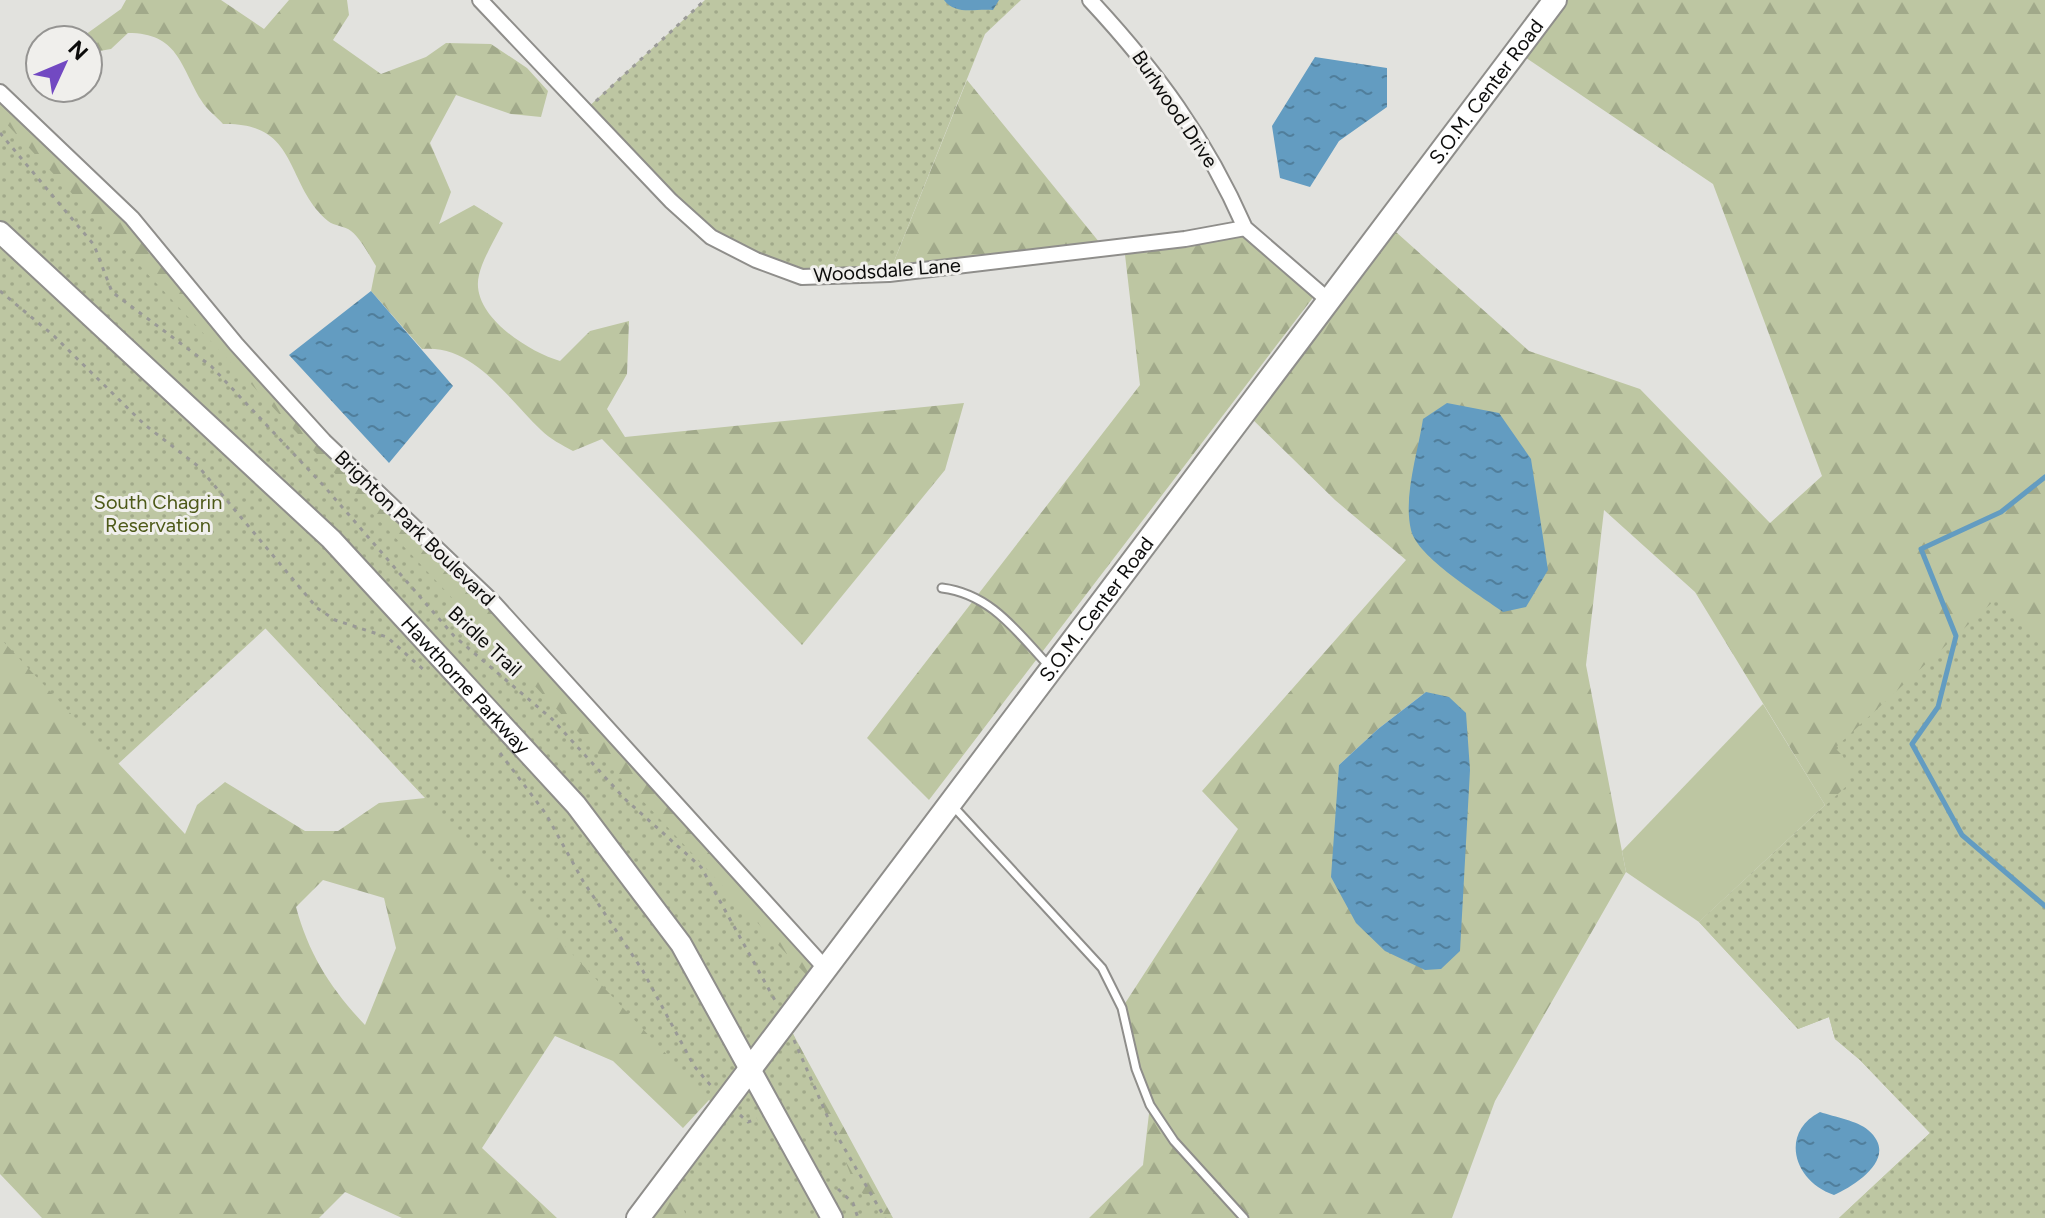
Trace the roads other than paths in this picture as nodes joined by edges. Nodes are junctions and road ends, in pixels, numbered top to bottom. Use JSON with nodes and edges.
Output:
{"nodes":[{"id":1,"x":480,"y":0,"type":"edge"},
{"id":2,"x":1090,"y":0,"type":"edge"},
{"id":3,"x":1555,"y":0,"type":"edge"},
{"id":4,"x":0,"y":92,"type":"edge"},
{"id":5,"x":1245,"y":228,"type":"junction"},
{"id":6,"x":0,"y":232,"type":"edge"},
{"id":7,"x":1327,"y":299,"type":"junction"},
{"id":8,"x":942,"y":588,"type":"dead end"},
{"id":9,"x":1052,"y":669,"type":"junction"},
{"id":10,"x":950,"y":804,"type":"junction"},
{"id":11,"x":826,"y":969,"type":"junction"},
{"id":12,"x":752,"y":1068,"type":"junction"},
{"id":13,"x":638,"y":1218,"type":"edge"},
{"id":14,"x":832,"y":1218,"type":"edge"},
{"id":15,"x":1244,"y":1218,"type":"edge"}],
"edges":[{"from":1,"to":5,"type":"street","name":"Woodsdale Lane"},
{"from":2,"to":5,"type":"street","name":"Burlwood Drive"},
{"from":3,"to":7,"type":"main road","name":"S.O.M. Center Road"},
{"from":4,"to":11,"type":"street","name":"Brighton Park Boulevard"},
{"from":5,"to":7,"type":"street"},
{"from":6,"to":12,"type":"street","name":"Hawthorne Parkway"},
{"from":7,"to":9,"type":"main road","name":"S.O.M. Center Road"},
{"from":8,"to":9,"type":"lane"},
{"from":9,"to":10,"type":"main road","name":"S.O.M. Center Road"},
{"from":10,"to":11,"type":"main road","name":"S.O.M. Center Road"},
{"from":10,"to":15,"type":"lane"},
{"from":11,"to":12,"type":"main road","name":"S.O.M. Center Road"},
{"from":12,"to":13,"type":"main road","name":"S.O.M. Center Road"},
{"from":12,"to":14,"type":"street","name":"Hawthorne Parkway"}]}
